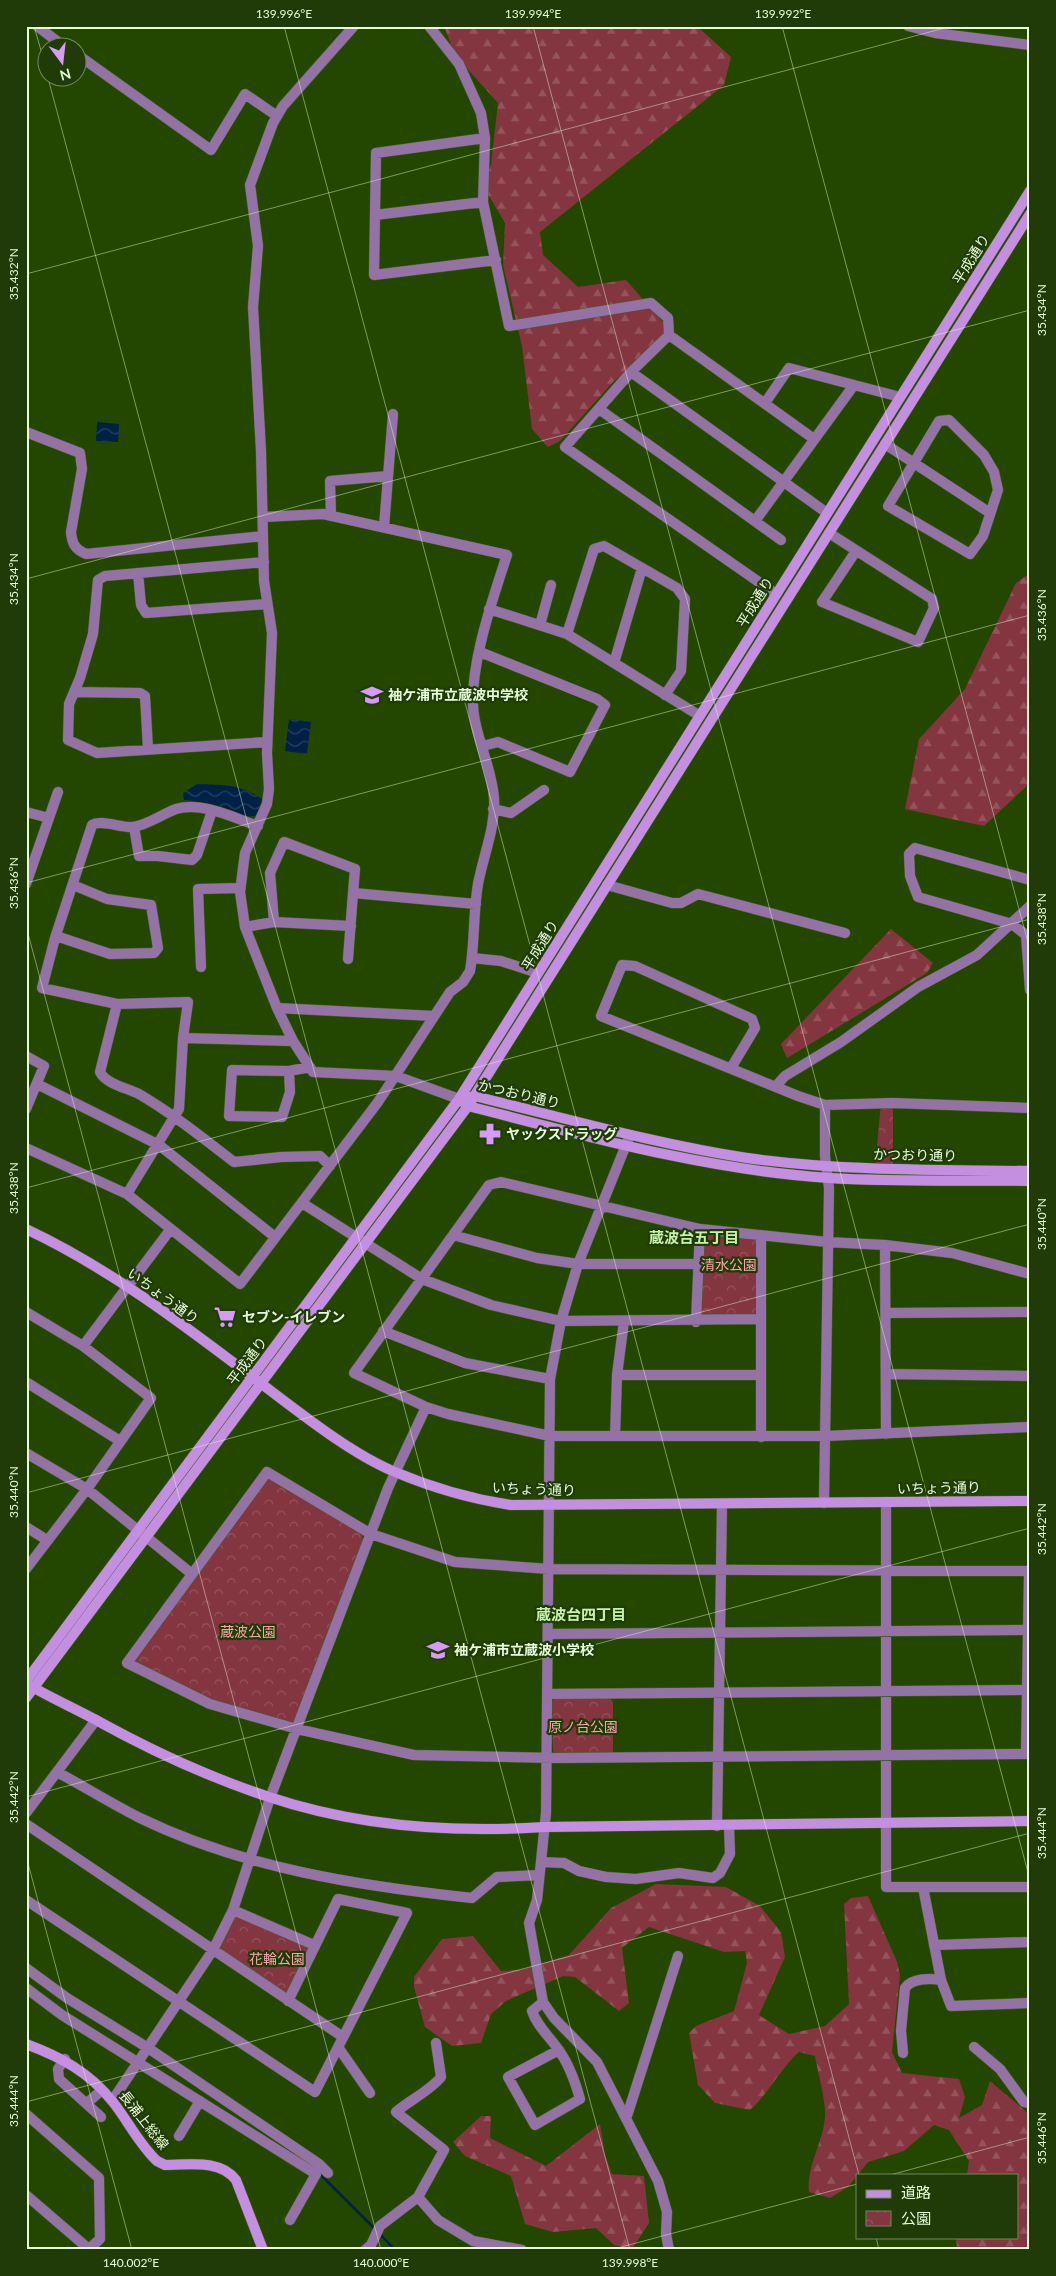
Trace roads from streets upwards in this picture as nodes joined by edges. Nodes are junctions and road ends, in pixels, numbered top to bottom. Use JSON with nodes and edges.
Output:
{"nodes":[{"id":1,"x":37,"y":26,"type":"edge"},
{"id":2,"x":354,"y":26,"type":"edge"},
{"id":3,"x":429,"y":26,"type":"edge"},
{"id":4,"x":908,"y":26,"type":"edge"},
{"id":5,"x":53,"y":38,"type":"edge"},
{"id":6,"x":1030,"y":46,"type":"edge"},
{"id":7,"x":88,"y":62,"type":"edge"},
{"id":8,"x":277,"y":116,"type":"junction"},
{"id":9,"x":485,"y":138,"type":"junction"},
{"id":10,"x":1030,"y":191,"type":"edge"},
{"id":11,"x":483,"y":202,"type":"junction"},
{"id":12,"x":1030,"y":214,"type":"edge"},
{"id":13,"x":375,"y":215,"type":"junction"},
{"id":14,"x":496,"y":260,"type":"junction"},
{"id":15,"x":669,"y":335,"type":"junction"},
{"id":16,"x":631,"y":372,"type":"junction"},
{"id":17,"x":854,"y":385,"type":"junction"},
{"id":18,"x":900,"y":397,"type":"junction"},
{"id":19,"x":765,"y":403,"type":"junction"},
{"id":20,"x":599,"y":409,"type":"junction"},
{"id":21,"x":394,"y":414,"type":"dead end"},
{"id":22,"x":26,"y":432,"type":"edge"},
{"id":23,"x":814,"y":439,"type":"junction"},
{"id":24,"x":885,"y":444,"type":"junction"},
{"id":25,"x":914,"y":463,"type":"junction"},
{"id":26,"x":388,"y":476,"type":"junction"},
{"id":27,"x":783,"y":482,"type":"junction"},
{"id":28,"x":827,"y":513,"type":"junction"},
{"id":29,"x":990,"y":513,"type":"junction"},
{"id":30,"x":331,"y":516,"type":"junction"},
{"id":31,"x":263,"y":517,"type":"junction"},
{"id":32,"x":755,"y":521,"type":"junction"},
{"id":33,"x":384,"y":528,"type":"junction"},
{"id":34,"x":829,"y":533,"type":"junction"},
{"id":35,"x":263,"y":536,"type":"junction"},
{"id":36,"x":781,"y":540,"type":"dead end"},
{"id":37,"x":856,"y":551,"type":"junction"},
{"id":38,"x":264,"y":562,"type":"junction"},
{"id":39,"x":642,"y":568,"type":"junction"},
{"id":40,"x":138,"y":573,"type":"junction"},
{"id":41,"x":551,"y":585,"type":"dead end"},
{"id":42,"x":776,"y":594,"type":"junction"},
{"id":43,"x":267,"y":604,"type":"junction"},
{"id":44,"x":489,"y":609,"type":"junction"},
{"id":45,"x":540,"y":625,"type":"junction"},
{"id":46,"x":567,"y":634,"type":"junction"},
{"id":47,"x":480,"y":652,"type":"junction"},
{"id":48,"x":614,"y":663,"type":"junction"},
{"id":49,"x":74,"y":692,"type":"junction"},
{"id":50,"x":665,"y":695,"type":"junction"},
{"id":51,"x":700,"y":716,"type":"junction"},
{"id":52,"x":268,"y":742,"type":"junction"},
{"id":53,"x":483,"y":746,"type":"junction"},
{"id":54,"x":148,"y":750,"type":"junction"},
{"id":55,"x":544,"y":790,"type":"dead end"},
{"id":56,"x":58,"y":792,"type":"dead end"},
{"id":57,"x":493,"y":809,"type":"junction"},
{"id":58,"x":212,"y":811,"type":"junction"},
{"id":59,"x":26,"y":812,"type":"edge"},
{"id":60,"x":49,"y":818,"type":"junction"},
{"id":61,"x":258,"y":826,"type":"junction"},
{"id":62,"x":134,"y":827,"type":"junction"},
{"id":63,"x":30,"y":860,"type":"edge"},
{"id":64,"x":1030,"y":880,"type":"edge"},
{"id":65,"x":26,"y":884,"type":"edge"},
{"id":66,"x":72,"y":885,"type":"junction"},
{"id":67,"x":607,"y":885,"type":"junction"},
{"id":68,"x":240,"y":888,"type":"junction"},
{"id":69,"x":353,"y":892,"type":"junction"},
{"id":70,"x":476,"y":904,"type":"junction"},
{"id":71,"x":1030,"y":906,"type":"edge"},
{"id":72,"x":274,"y":922,"type":"junction"},
{"id":73,"x":1012,"y":924,"type":"junction"},
{"id":74,"x":351,"y":926,"type":"junction"},
{"id":75,"x":245,"y":927,"type":"junction"},
{"id":76,"x":845,"y":933,"type":"dead end"},
{"id":77,"x":56,"y":936,"type":"junction"},
{"id":78,"x":472,"y":958,"type":"junction"},
{"id":79,"x":348,"y":959,"type":"dead end"},
{"id":80,"x":201,"y":967,"type":"dead end"},
{"id":81,"x":538,"y":973,"type":"junction"},
{"id":82,"x":1030,"y":990,"type":"edge"},
{"id":83,"x":117,"y":1004,"type":"junction"},
{"id":84,"x":277,"y":1008,"type":"junction"},
{"id":85,"x":434,"y":1016,"type":"junction"},
{"id":86,"x":183,"y":1038,"type":"junction"},
{"id":87,"x":293,"y":1041,"type":"junction"},
{"id":88,"x":26,"y":1056,"type":"edge"},
{"id":89,"x":310,"y":1067,"type":"junction"},
{"id":90,"x":731,"y":1068,"type":"junction"},
{"id":91,"x":289,"y":1071,"type":"junction"},
{"id":92,"x":396,"y":1076,"type":"junction"},
{"id":93,"x":37,"y":1084,"type":"junction"},
{"id":94,"x":776,"y":1086,"type":"junction"},
{"id":95,"x":474,"y":1096,"type":"junction"},
{"id":96,"x":459,"y":1099,"type":"junction"},
{"id":97,"x":825,"y":1105,"type":"junction"},
{"id":98,"x":468,"y":1106,"type":"junction"},
{"id":99,"x":1030,"y":1108,"type":"edge"},
{"id":100,"x":26,"y":1109,"type":"edge"},
{"id":101,"x":175,"y":1116,"type":"junction"},
{"id":102,"x":630,"y":1135,"type":"junction"},
{"id":103,"x":159,"y":1145,"type":"junction"},
{"id":104,"x":626,"y":1146,"type":"junction"},
{"id":105,"x":26,"y":1148,"type":"edge"},
{"id":106,"x":330,"y":1166,"type":"junction"},
{"id":107,"x":826,"y":1166,"type":"junction"},
{"id":108,"x":1030,"y":1171,"type":"edge"},
{"id":109,"x":828,"y":1178,"type":"junction"},
{"id":110,"x":1030,"y":1181,"type":"edge"},
{"id":111,"x":127,"y":1194,"type":"junction"},
{"id":112,"x":302,"y":1203,"type":"junction"},
{"id":113,"x":601,"y":1205,"type":"junction"},
{"id":114,"x":26,"y":1229,"type":"edge"},
{"id":115,"x":700,"y":1229,"type":"junction"},
{"id":116,"x":170,"y":1230,"type":"junction"},
{"id":117,"x":453,"y":1235,"type":"junction"},
{"id":118,"x":761,"y":1235,"type":"junction"},
{"id":119,"x":275,"y":1237,"type":"junction"},
{"id":120,"x":361,"y":1240,"type":"junction"},
{"id":121,"x":827,"y":1242,"type":"junction"},
{"id":122,"x":885,"y":1245,"type":"junction"},
{"id":123,"x":578,"y":1264,"type":"junction"},
{"id":124,"x":697,"y":1264,"type":"junction"},
{"id":125,"x":1030,"y":1274,"type":"edge"},
{"id":126,"x":422,"y":1279,"type":"junction"},
{"id":127,"x":127,"y":1287,"type":"junction"},
{"id":128,"x":26,"y":1312,"type":"edge"},
{"id":129,"x":1030,"y":1312,"type":"edge"},
{"id":130,"x":886,"y":1313,"type":"junction"},
{"id":131,"x":761,"y":1319,"type":"junction"},
{"id":132,"x":624,"y":1320,"type":"junction"},
{"id":133,"x":561,"y":1321,"type":"junction"},
{"id":134,"x":696,"y":1322,"type":"junction"},
{"id":135,"x":383,"y":1331,"type":"junction"},
{"id":136,"x":83,"y":1346,"type":"junction"},
{"id":137,"x":886,"y":1374,"type":"junction"},
{"id":138,"x":616,"y":1375,"type":"junction"},
{"id":139,"x":760,"y":1375,"type":"junction"},
{"id":140,"x":1030,"y":1376,"type":"edge"},
{"id":141,"x":550,"y":1379,"type":"junction"},
{"id":142,"x":256,"y":1380,"type":"junction"},
{"id":143,"x":26,"y":1382,"type":"edge"},
{"id":144,"x":426,"y":1407,"type":"junction"},
{"id":145,"x":1030,"y":1427,"type":"edge"},
{"id":146,"x":886,"y":1434,"type":"junction"},
{"id":147,"x":550,"y":1436,"type":"junction"},
{"id":148,"x":615,"y":1436,"type":"junction"},
{"id":149,"x":825,"y":1436,"type":"junction"},
{"id":150,"x":761,"y":1437,"type":"junction"},
{"id":151,"x":120,"y":1441,"type":"junction"},
{"id":152,"x":26,"y":1453,"type":"edge"},
{"id":153,"x":395,"y":1472,"type":"junction"},
{"id":154,"x":87,"y":1489,"type":"junction"},
{"id":155,"x":1030,"y":1501,"type":"edge"},
{"id":156,"x":886,"y":1502,"type":"junction"},
{"id":157,"x":824,"y":1503,"type":"junction"},
{"id":158,"x":550,"y":1504,"type":"junction"},
{"id":159,"x":722,"y":1504,"type":"junction"},
{"id":160,"x":26,"y":1527,"type":"edge"},
{"id":161,"x":371,"y":1534,"type":"junction"},
{"id":162,"x":141,"y":1535,"type":"junction"},
{"id":163,"x":48,"y":1540,"type":"junction"},
{"id":164,"x":26,"y":1568,"type":"edge"},
{"id":165,"x":722,"y":1569,"type":"junction"},
{"id":166,"x":549,"y":1570,"type":"junction"},
{"id":167,"x":886,"y":1570,"type":"junction"},
{"id":168,"x":1029,"y":1572,"type":"edge"},
{"id":169,"x":192,"y":1574,"type":"junction"},
{"id":170,"x":1028,"y":1630,"type":"junction"},
{"id":171,"x":886,"y":1631,"type":"junction"},
{"id":172,"x":721,"y":1632,"type":"junction"},
{"id":173,"x":548,"y":1634,"type":"junction"},
{"id":174,"x":29,"y":1684,"type":"edge"},
{"id":175,"x":1027,"y":1690,"type":"junction"},
{"id":176,"x":888,"y":1691,"type":"junction"},
{"id":177,"x":720,"y":1693,"type":"junction"},
{"id":178,"x":547,"y":1694,"type":"junction"},
{"id":179,"x":26,"y":1698,"type":"edge"},
{"id":180,"x":96,"y":1720,"type":"junction"},
{"id":181,"x":297,"y":1729,"type":"junction"},
{"id":182,"x":888,"y":1754,"type":"junction"},
{"id":183,"x":1028,"y":1754,"type":"edge"},
{"id":184,"x":717,"y":1757,"type":"junction"},
{"id":185,"x":548,"y":1758,"type":"junction"},
{"id":186,"x":57,"y":1772,"type":"junction"},
{"id":187,"x":270,"y":1798,"type":"junction"},
{"id":188,"x":26,"y":1813,"type":"edge"},
{"id":189,"x":1030,"y":1821,"type":"edge"},
{"id":190,"x":26,"y":1824,"type":"edge"},
{"id":191,"x":887,"y":1824,"type":"junction"},
{"id":192,"x":717,"y":1826,"type":"junction"},
{"id":193,"x":729,"y":1826,"type":"junction"},
{"id":194,"x":545,"y":1828,"type":"junction"},
{"id":195,"x":250,"y":1860,"type":"junction"},
{"id":196,"x":541,"y":1862,"type":"junction"},
{"id":197,"x":539,"y":1875,"type":"junction"},
{"id":198,"x":1030,"y":1886,"type":"edge"},
{"id":199,"x":923,"y":1887,"type":"junction"},
{"id":200,"x":26,"y":1900,"type":"edge"},
{"id":201,"x":233,"y":1910,"type":"junction"},
{"id":202,"x":1030,"y":1942,"type":"edge"},
{"id":203,"x":934,"y":1945,"type":"junction"},
{"id":204,"x":314,"y":1946,"type":"junction"},
{"id":205,"x":213,"y":1950,"type":"junction"},
{"id":206,"x":678,"y":1956,"type":"dead end"},
{"id":207,"x":26,"y":1968,"type":"edge"},
{"id":208,"x":941,"y":1980,"type":"junction"},
{"id":209,"x":26,"y":1988,"type":"edge"},
{"id":210,"x":179,"y":2001,"type":"junction"},
{"id":211,"x":288,"y":2001,"type":"junction"},
{"id":212,"x":543,"y":2002,"type":"junction"},
{"id":213,"x":1030,"y":2003,"type":"edge"},
{"id":214,"x":340,"y":2042,"type":"junction"},
{"id":215,"x":436,"y":2043,"type":"dead end"},
{"id":216,"x":27,"y":2046,"type":"edge"},
{"id":217,"x":974,"y":2047,"type":"dead end"},
{"id":218,"x":148,"y":2048,"type":"junction"},
{"id":219,"x":559,"y":2050,"type":"junction"},
{"id":220,"x":903,"y":2053,"type":"dead end"},
{"id":221,"x":65,"y":2060,"type":"junction"},
{"id":222,"x":138,"y":2062,"type":"junction"},
{"id":223,"x":102,"y":2090,"type":"junction"},
{"id":224,"x":370,"y":2093,"type":"dead end"},
{"id":225,"x":112,"y":2100,"type":"junction"},
{"id":226,"x":200,"y":2101,"type":"junction"},
{"id":227,"x":87,"y":2103,"type":"junction"},
{"id":228,"x":1030,"y":2104,"type":"edge"},
{"id":229,"x":26,"y":2114,"type":"edge"},
{"id":230,"x":101,"y":2117,"type":"dead end"},
{"id":231,"x":626,"y":2119,"type":"junction"},
{"id":232,"x":179,"y":2136,"type":"dead end"},
{"id":233,"x":328,"y":2172,"type":"dead end"},
{"id":234,"x":26,"y":2195,"type":"edge"},
{"id":235,"x":418,"y":2197,"type":"junction"},
{"id":236,"x":290,"y":2220,"type":"dead end"},
{"id":237,"x":89,"y":2249,"type":"edge"},
{"id":238,"x":263,"y":2250,"type":"edge"},
{"id":239,"x":365,"y":2250,"type":"edge"},
{"id":240,"x":522,"y":2250,"type":"edge"},
{"id":241,"x":669,"y":2250,"type":"edge"}],
"edges":[{"from":1,"to":5,"type":"street"},
{"from":2,"to":8,"type":"street"},
{"from":3,"to":9,"type":"street"},
{"from":4,"to":6,"type":"street"},
{"from":7,"to":8,"type":"street"},
{"from":8,"to":31,"type":"street"},
{"from":9,"to":11,"type":"street"},
{"from":9,"to":13,"type":"street"},
{"from":10,"to":18,"type":"street","name":"平成通り"},
{"from":11,"to":13,"type":"street"},
{"from":11,"to":14,"type":"street"},
{"from":12,"to":24,"type":"street","name":"平成通り"},
{"from":13,"to":14,"type":"street"},
{"from":14,"to":15,"type":"street"},
{"from":15,"to":16,"type":"street"},
{"from":15,"to":19,"type":"street"},
{"from":16,"to":20,"type":"street"},
{"from":16,"to":27,"type":"street"},
{"from":17,"to":18,"type":"street"},
{"from":17,"to":19,"type":"street"},
{"from":17,"to":23,"type":"street"},
{"from":18,"to":28,"type":"street","name":"平成通り"},
{"from":19,"to":23,"type":"street"},
{"from":20,"to":32,"type":"street"},
{"from":20,"to":42,"type":"street"},
{"from":21,"to":26,"type":"street"},
{"from":22,"to":35,"type":"street"},
{"from":23,"to":27,"type":"street"},
{"from":24,"to":25,"type":"street"},
{"from":24,"to":34,"type":"street","name":"平成通り"},
{"from":25,"to":29,"type":"street"},
{"from":25,"to":29,"type":"street"},
{"from":25,"to":29,"type":"street"},
{"from":26,"to":30,"type":"street"},
{"from":26,"to":33,"type":"street"},
{"from":27,"to":28,"type":"street"},
{"from":27,"to":32,"type":"street"},
{"from":28,"to":42,"type":"street","name":"平成通り"},
{"from":30,"to":31,"type":"street"},
{"from":30,"to":33,"type":"street"},
{"from":31,"to":35,"type":"street"},
{"from":32,"to":36,"type":"street"},
{"from":33,"to":44,"type":"street"},
{"from":34,"to":37,"type":"street"},
{"from":34,"to":67,"type":"street","name":"平成通り"},
{"from":35,"to":38,"type":"street"},
{"from":37,"to":37,"type":"street"},
{"from":38,"to":40,"type":"street"},
{"from":38,"to":43,"type":"street"},
{"from":39,"to":46,"type":"street"},
{"from":39,"to":48,"type":"street"},
{"from":39,"to":50,"type":"street"},
{"from":40,"to":43,"type":"street"},
{"from":40,"to":49,"type":"street"},
{"from":41,"to":45,"type":"street"},
{"from":42,"to":51,"type":"street","name":"平成通り"},
{"from":43,"to":52,"type":"street"},
{"from":44,"to":45,"type":"street"},
{"from":44,"to":47,"type":"street"},
{"from":45,"to":46,"type":"street"},
{"from":46,"to":48,"type":"street"},
{"from":47,"to":53,"type":"street"},
{"from":47,"to":53,"type":"street"},
{"from":48,"to":50,"type":"street"},
{"from":49,"to":54,"type":"street"},
{"from":49,"to":54,"type":"street"},
{"from":50,"to":51,"type":"street"},
{"from":51,"to":81,"type":"street","name":"平成通り"},
{"from":52,"to":54,"type":"street"},
{"from":52,"to":61,"type":"street"},
{"from":53,"to":57,"type":"street"},
{"from":55,"to":57,"type":"street"},
{"from":56,"to":60,"type":"street"},
{"from":57,"to":70,"type":"street"},
{"from":58,"to":61,"type":"street"},
{"from":58,"to":62,"type":"street"},
{"from":58,"to":62,"type":"street"},
{"from":59,"to":60,"type":"street"},
{"from":60,"to":63,"type":"street"},
{"from":61,"to":68,"type":"street"},
{"from":62,"to":66,"type":"street"},
{"from":63,"to":65,"type":"street"},
{"from":64,"to":73,"type":"street"},
{"from":66,"to":77,"type":"street"},
{"from":66,"to":77,"type":"street"},
{"from":67,"to":76,"type":"street"},
{"from":67,"to":95,"type":"street","name":"平成通り"},
{"from":68,"to":75,"type":"street"},
{"from":68,"to":80,"type":"street"},
{"from":69,"to":70,"type":"street"},
{"from":69,"to":72,"type":"street"},
{"from":69,"to":74,"type":"street"},
{"from":70,"to":78,"type":"street"},
{"from":71,"to":73,"type":"street"},
{"from":72,"to":74,"type":"street"},
{"from":72,"to":75,"type":"street"},
{"from":73,"to":82,"type":"street"},
{"from":73,"to":94,"type":"street"},
{"from":74,"to":79,"type":"street"},
{"from":75,"to":84,"type":"street"},
{"from":77,"to":83,"type":"street"},
{"from":78,"to":81,"type":"street"},
{"from":78,"to":85,"type":"street"},
{"from":81,"to":96,"type":"street","name":"平成通り"},
{"from":83,"to":86,"type":"street"},
{"from":83,"to":101,"type":"street"},
{"from":84,"to":85,"type":"street"},
{"from":84,"to":87,"type":"street"},
{"from":85,"to":92,"type":"street"},
{"from":86,"to":87,"type":"street"},
{"from":86,"to":101,"type":"street"},
{"from":87,"to":89,"type":"street"},
{"from":88,"to":93,"type":"street"},
{"from":89,"to":91,"type":"street"},
{"from":89,"to":92,"type":"street"},
{"from":90,"to":90,"type":"street"},
{"from":90,"to":94,"type":"street"},
{"from":91,"to":91,"type":"street"},
{"from":92,"to":96,"type":"street"},
{"from":92,"to":106,"type":"street"},
{"from":93,"to":100,"type":"street"},
{"from":93,"to":103,"type":"street"},
{"from":94,"to":97,"type":"street"},
{"from":95,"to":96,"type":"street","name":"かつおり通り"},
{"from":95,"to":98,"type":"street","name":"平成通り"},
{"from":95,"to":102,"type":"street","name":"かつおり通り"},
{"from":96,"to":98,"type":"street","name":"かつおり通り"},
{"from":96,"to":120,"type":"street","name":"平成通り"},
{"from":97,"to":99,"type":"street"},
{"from":97,"to":107,"type":"street"},
{"from":98,"to":104,"type":"street","name":"かつおり通り"},
{"from":98,"to":120,"type":"street","name":"平成通り"},
{"from":101,"to":103,"type":"street"},
{"from":101,"to":106,"type":"street"},
{"from":102,"to":104,"type":"street"},
{"from":102,"to":107,"type":"street","name":"かつおり通り"},
{"from":103,"to":111,"type":"street"},
{"from":103,"to":119,"type":"street"},
{"from":104,"to":109,"type":"street","name":"かつおり通り"},
{"from":104,"to":113,"type":"street"},
{"from":105,"to":111,"type":"street"},
{"from":106,"to":112,"type":"street"},
{"from":107,"to":108,"type":"street","name":"かつおり通り"},
{"from":107,"to":109,"type":"street"},
{"from":109,"to":110,"type":"street","name":"かつおり通り"},
{"from":109,"to":121,"type":"street"},
{"from":111,"to":116,"type":"street"},
{"from":112,"to":119,"type":"street"},
{"from":112,"to":120,"type":"street"},
{"from":113,"to":115,"type":"street"},
{"from":113,"to":117,"type":"street"},
{"from":113,"to":123,"type":"street"},
{"from":114,"to":127,"type":"street","name":"いちょう通り"},
{"from":115,"to":118,"type":"street"},
{"from":115,"to":124,"type":"street"},
{"from":116,"to":119,"type":"street"},
{"from":116,"to":127,"type":"street"},
{"from":117,"to":123,"type":"street"},
{"from":117,"to":126,"type":"street"},
{"from":118,"to":121,"type":"street"},
{"from":118,"to":131,"type":"street"},
{"from":120,"to":126,"type":"street"},
{"from":120,"to":142,"type":"street","name":"平成通り"},
{"from":121,"to":122,"type":"street"},
{"from":121,"to":149,"type":"street"},
{"from":122,"to":125,"type":"street"},
{"from":122,"to":130,"type":"street"},
{"from":123,"to":124,"type":"street"},
{"from":123,"to":133,"type":"street"},
{"from":124,"to":134,"type":"street"},
{"from":126,"to":133,"type":"street"},
{"from":126,"to":135,"type":"street"},
{"from":127,"to":136,"type":"street"},
{"from":127,"to":142,"type":"street","name":"いちょう通り"},
{"from":128,"to":136,"type":"street"},
{"from":129,"to":130,"type":"street"},
{"from":130,"to":137,"type":"street"},
{"from":131,"to":134,"type":"street"},
{"from":131,"to":139,"type":"street"},
{"from":132,"to":133,"type":"street"},
{"from":132,"to":134,"type":"street"},
{"from":132,"to":138,"type":"street"},
{"from":133,"to":141,"type":"street"},
{"from":135,"to":141,"type":"street"},
{"from":135,"to":144,"type":"street"},
{"from":136,"to":151,"type":"street"},
{"from":137,"to":140,"type":"street"},
{"from":137,"to":146,"type":"street"},
{"from":138,"to":139,"type":"street"},
{"from":138,"to":148,"type":"street"},
{"from":139,"to":150,"type":"street"},
{"from":141,"to":147,"type":"street"},
{"from":142,"to":153,"type":"street","name":"いちょう通り"},
{"from":142,"to":162,"type":"street","name":"平成通り"},
{"from":143,"to":151,"type":"street"},
{"from":144,"to":147,"type":"street"},
{"from":144,"to":153,"type":"street"},
{"from":145,"to":146,"type":"street"},
{"from":146,"to":149,"type":"street"},
{"from":147,"to":148,"type":"street"},
{"from":147,"to":158,"type":"street"},
{"from":148,"to":150,"type":"street"},
{"from":149,"to":150,"type":"street"},
{"from":149,"to":157,"type":"street"},
{"from":151,"to":154,"type":"street"},
{"from":152,"to":154,"type":"street"},
{"from":153,"to":158,"type":"street","name":"いちょう通り"},
{"from":153,"to":161,"type":"street"},
{"from":154,"to":162,"type":"street"},
{"from":154,"to":163,"type":"street"},
{"from":155,"to":156,"type":"street","name":"いちょう通り"},
{"from":156,"to":157,"type":"street","name":"いちょう通り"},
{"from":156,"to":167,"type":"street"},
{"from":157,"to":159,"type":"street","name":"いちょう通り"},
{"from":158,"to":159,"type":"street","name":"いちょう通り"},
{"from":158,"to":166,"type":"street"},
{"from":159,"to":165,"type":"street"},
{"from":160,"to":163,"type":"street"},
{"from":161,"to":166,"type":"street"},
{"from":161,"to":169,"type":"street"},
{"from":161,"to":181,"type":"street"},
{"from":162,"to":169,"type":"street"},
{"from":162,"to":174,"type":"street","name":"平成通り"},
{"from":163,"to":164,"type":"street"},
{"from":165,"to":166,"type":"street"},
{"from":165,"to":167,"type":"street"},
{"from":165,"to":172,"type":"street"},
{"from":166,"to":173,"type":"street"},
{"from":167,"to":168,"type":"street"},
{"from":167,"to":171,"type":"street"},
{"from":168,"to":170,"type":"street"},
{"from":169,"to":181,"type":"street"},
{"from":170,"to":171,"type":"street"},
{"from":170,"to":175,"type":"street"},
{"from":171,"to":172,"type":"street"},
{"from":171,"to":176,"type":"street"},
{"from":172,"to":173,"type":"street"},
{"from":172,"to":177,"type":"street"},
{"from":173,"to":178,"type":"street"},
{"from":174,"to":179,"type":"street","name":"平成通り"},
{"from":174,"to":180,"type":"street"},
{"from":175,"to":176,"type":"street"},
{"from":175,"to":183,"type":"street"},
{"from":176,"to":177,"type":"street"},
{"from":176,"to":182,"type":"street"},
{"from":177,"to":178,"type":"street"},
{"from":177,"to":184,"type":"street"},
{"from":178,"to":185,"type":"street"},
{"from":180,"to":186,"type":"street"},
{"from":180,"to":187,"type":"street"},
{"from":181,"to":185,"type":"street"},
{"from":181,"to":187,"type":"street"},
{"from":182,"to":183,"type":"street"},
{"from":182,"to":184,"type":"street"},
{"from":182,"to":191,"type":"street"},
{"from":184,"to":185,"type":"street"},
{"from":184,"to":192,"type":"street"},
{"from":185,"to":194,"type":"street"},
{"from":186,"to":188,"type":"street"},
{"from":186,"to":195,"type":"street"},
{"from":187,"to":194,"type":"street"},
{"from":187,"to":195,"type":"street"},
{"from":189,"to":191,"type":"street"},
{"from":190,"to":205,"type":"street"},
{"from":191,"to":193,"type":"street"},
{"from":191,"to":199,"type":"street"},
{"from":192,"to":193,"type":"street"},
{"from":192,"to":194,"type":"street"},
{"from":193,"to":196,"type":"street"},
{"from":194,"to":196,"type":"street"},
{"from":195,"to":197,"type":"street"},
{"from":195,"to":201,"type":"street"},
{"from":196,"to":197,"type":"street"},
{"from":197,"to":212,"type":"street"},
{"from":198,"to":199,"type":"street"},
{"from":199,"to":203,"type":"street"},
{"from":200,"to":210,"type":"street"},
{"from":201,"to":204,"type":"street"},
{"from":201,"to":205,"type":"street"},
{"from":202,"to":203,"type":"street"},
{"from":203,"to":208,"type":"street"},
{"from":204,"to":211,"type":"street"},
{"from":204,"to":214,"type":"street"},
{"from":205,"to":210,"type":"street"},
{"from":205,"to":211,"type":"street"},
{"from":206,"to":231,"type":"street"},
{"from":207,"to":218,"type":"street"},
{"from":208,"to":213,"type":"street"},
{"from":208,"to":220,"type":"street"},
{"from":209,"to":222,"type":"street"},
{"from":210,"to":214,"type":"street"},
{"from":210,"to":218,"type":"street"},
{"from":211,"to":214,"type":"street"},
{"from":212,"to":219,"type":"street"},
{"from":212,"to":231,"type":"street"},
{"from":214,"to":224,"type":"street"},
{"from":215,"to":235,"type":"street"},
{"from":216,"to":221,"type":"street","name":"長浦上総線"},
{"from":217,"to":228,"type":"street"},
{"from":218,"to":222,"type":"street"},
{"from":218,"to":233,"type":"street"},
{"from":219,"to":219,"type":"street"},
{"from":221,"to":223,"type":"street","name":"長浦上総線"},
{"from":221,"to":227,"type":"street"},
{"from":222,"to":225,"type":"street"},
{"from":222,"to":226,"type":"street"},
{"from":223,"to":225,"type":"street","name":"長浦上総線"},
{"from":223,"to":227,"type":"street"},
{"from":225,"to":238,"type":"street","name":"長浦上総線"},
{"from":226,"to":232,"type":"street"},
{"from":226,"to":236,"type":"street"},
{"from":227,"to":230,"type":"street"},
{"from":229,"to":237,"type":"street"},
{"from":231,"to":241,"type":"street"},
{"from":234,"to":237,"type":"street"},
{"from":235,"to":239,"type":"street"},
{"from":235,"to":240,"type":"street"}]}
